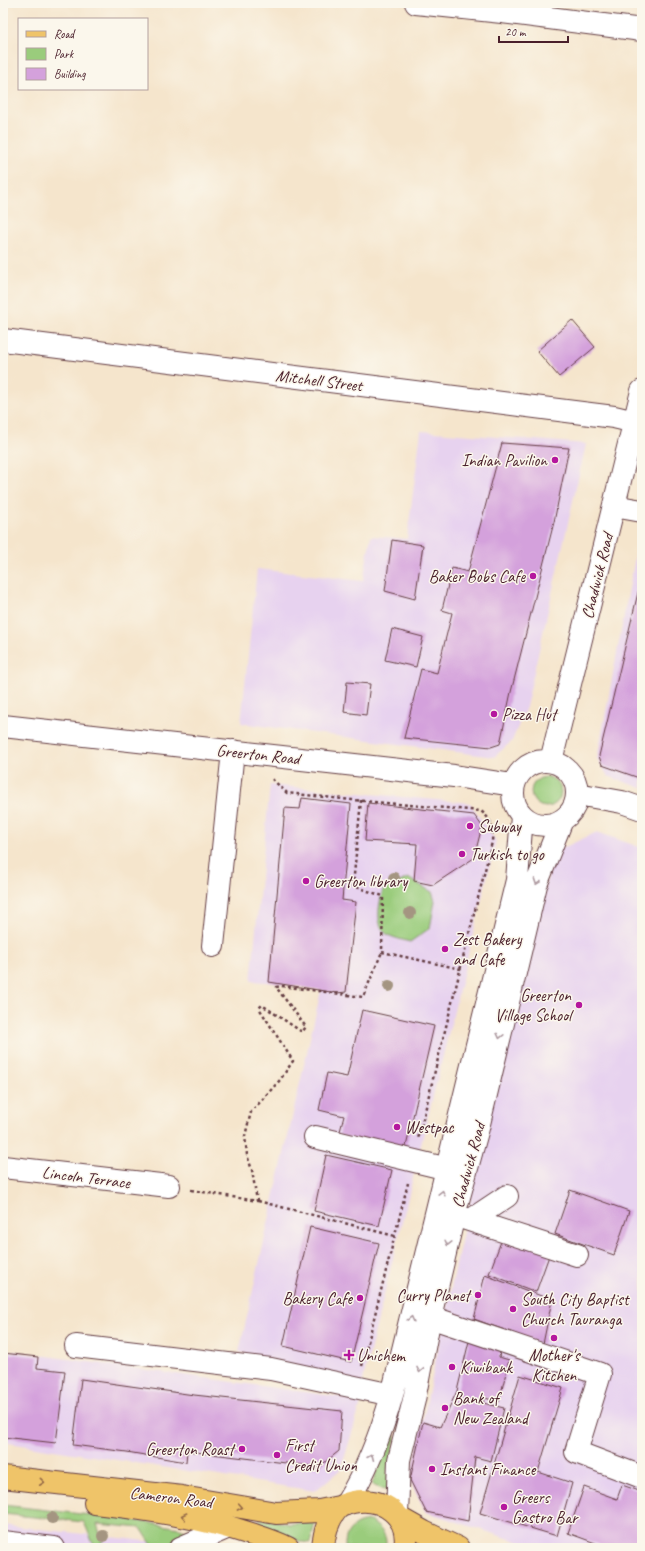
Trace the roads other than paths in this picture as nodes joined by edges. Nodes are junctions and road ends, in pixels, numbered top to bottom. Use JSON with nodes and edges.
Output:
{"nodes":[{"id":1,"x":423,"y":3,"type":"edge"},
{"id":2,"x":642,"y":30,"type":"edge"},
{"id":3,"x":3,"y":340,"type":"edge"},
{"id":4,"x":642,"y":391,"type":"edge"},
{"id":5,"x":635,"y":422,"type":"junction"},
{"id":6,"x":614,"y":506,"type":"junction"},
{"id":7,"x":642,"y":511,"type":"edge"},
{"id":8,"x":3,"y":726,"type":"edge"},
{"id":9,"x":233,"y":751,"type":"junction"},
{"id":10,"x":551,"y":760,"type":"junction"},
{"id":11,"x":513,"y":785,"type":"junction"},
{"id":12,"x":577,"y":794,"type":"junction"},
{"id":13,"x":642,"y":809,"type":"edge"},
{"id":14,"x":522,"y":816,"type":"junction"},
{"id":15,"x":562,"y":820,"type":"junction"},
{"id":16,"x":213,"y":946,"type":"dead end"},
{"id":17,"x":315,"y":1137,"type":"dead end"},
{"id":18,"x":3,"y":1167,"type":"edge"},
{"id":19,"x":448,"y":1169,"type":"junction"},
{"id":20,"x":169,"y":1186,"type":"road end"},
{"id":21,"x":507,"y":1196,"type":"dead end"},
{"id":22,"x":463,"y":1218,"type":"junction"},
{"id":23,"x":576,"y":1255,"type":"dead end"},
{"id":24,"x":430,"y":1316,"type":"junction"},
{"id":25,"x":76,"y":1346,"type":"dead end"},
{"id":26,"x":392,"y":1395,"type":"junction"},
{"id":27,"x":3,"y":1477,"type":"edge"},
{"id":28,"x":642,"y":1477,"type":"edge"},
{"id":29,"x":3,"y":1492,"type":"edge"},
{"id":30,"x":343,"y":1505,"type":"junction"},
{"id":31,"x":399,"y":1517,"type":"junction"},
{"id":32,"x":229,"y":1527,"type":"junction"},
{"id":33,"x":3,"y":1542,"type":"edge"},
{"id":34,"x":54,"y":1548,"type":"edge"},
{"id":35,"x":180,"y":1548,"type":"edge"},
{"id":36,"x":288,"y":1548,"type":"edge"},
{"id":37,"x":323,"y":1548,"type":"edge"},
{"id":38,"x":405,"y":1548,"type":"edge"},
{"id":39,"x":458,"y":1548,"type":"edge"}],
"edges":[{"from":1,"to":2,"type":"street"},
{"from":3,"to":5,"type":"street","name":"Mitchell Street"},
{"from":4,"to":5,"type":"street","name":"Chadwick Road"},
{"from":5,"to":6,"type":"street","name":"Chadwick Road"},
{"from":6,"to":7,"type":"street"},
{"from":6,"to":10,"type":"street","name":"Chadwick Road"},
{"from":8,"to":9,"type":"street","name":"Greerton Road"},
{"from":9,"to":11,"type":"street","name":"Greerton Road"},
{"from":9,"to":16,"type":"street"},
{"from":10,"to":11,"type":"street"},
{"from":10,"to":12,"type":"street"},
{"from":11,"to":14,"type":"street"},
{"from":12,"to":13,"type":"street"},
{"from":12,"to":15,"type":"street","name":"Chadwick Road"},
{"from":14,"to":15,"type":"street"},
{"from":14,"to":19,"type":"street","name":"Chadwick Road"},
{"from":15,"to":22,"type":"street","name":"Chadwick Road","one_way":true},
{"from":17,"to":19,"type":"street"},
{"from":18,"to":20,"type":"street","name":"Lincoln Terrace"},
{"from":26,"to":19,"type":"street","name":"Chadwick Road","one_way":true},
{"from":21,"to":22,"type":"street"},
{"from":22,"to":23,"type":"street"},
{"from":22,"to":24,"type":"street","name":"Chadwick Road","one_way":true},
{"from":24,"to":28,"type":"street"},
{"from":24,"to":31,"type":"street","name":"Chadwick Road","one_way":true},
{"from":25,"to":26,"type":"street"},
{"from":30,"to":26,"type":"street","name":"Chadwick Road","one_way":true},
{"from":27,"to":30,"type":"main road","name":"Cameron Road","one_way":true},
{"from":32,"to":29,"type":"main road","name":"Cameron Road","one_way":true},
{"from":30,"to":31,"type":"main road","name":"Cameron Road"},
{"from":30,"to":37,"type":"main road"},
{"from":31,"to":38,"type":"main road"},
{"from":31,"to":39,"type":"main road"},
{"from":32,"to":35,"type":"street"},
{"from":32,"to":36,"type":"main road","name":"Cameron Road"},
{"from":33,"to":34,"type":"street"}]}
